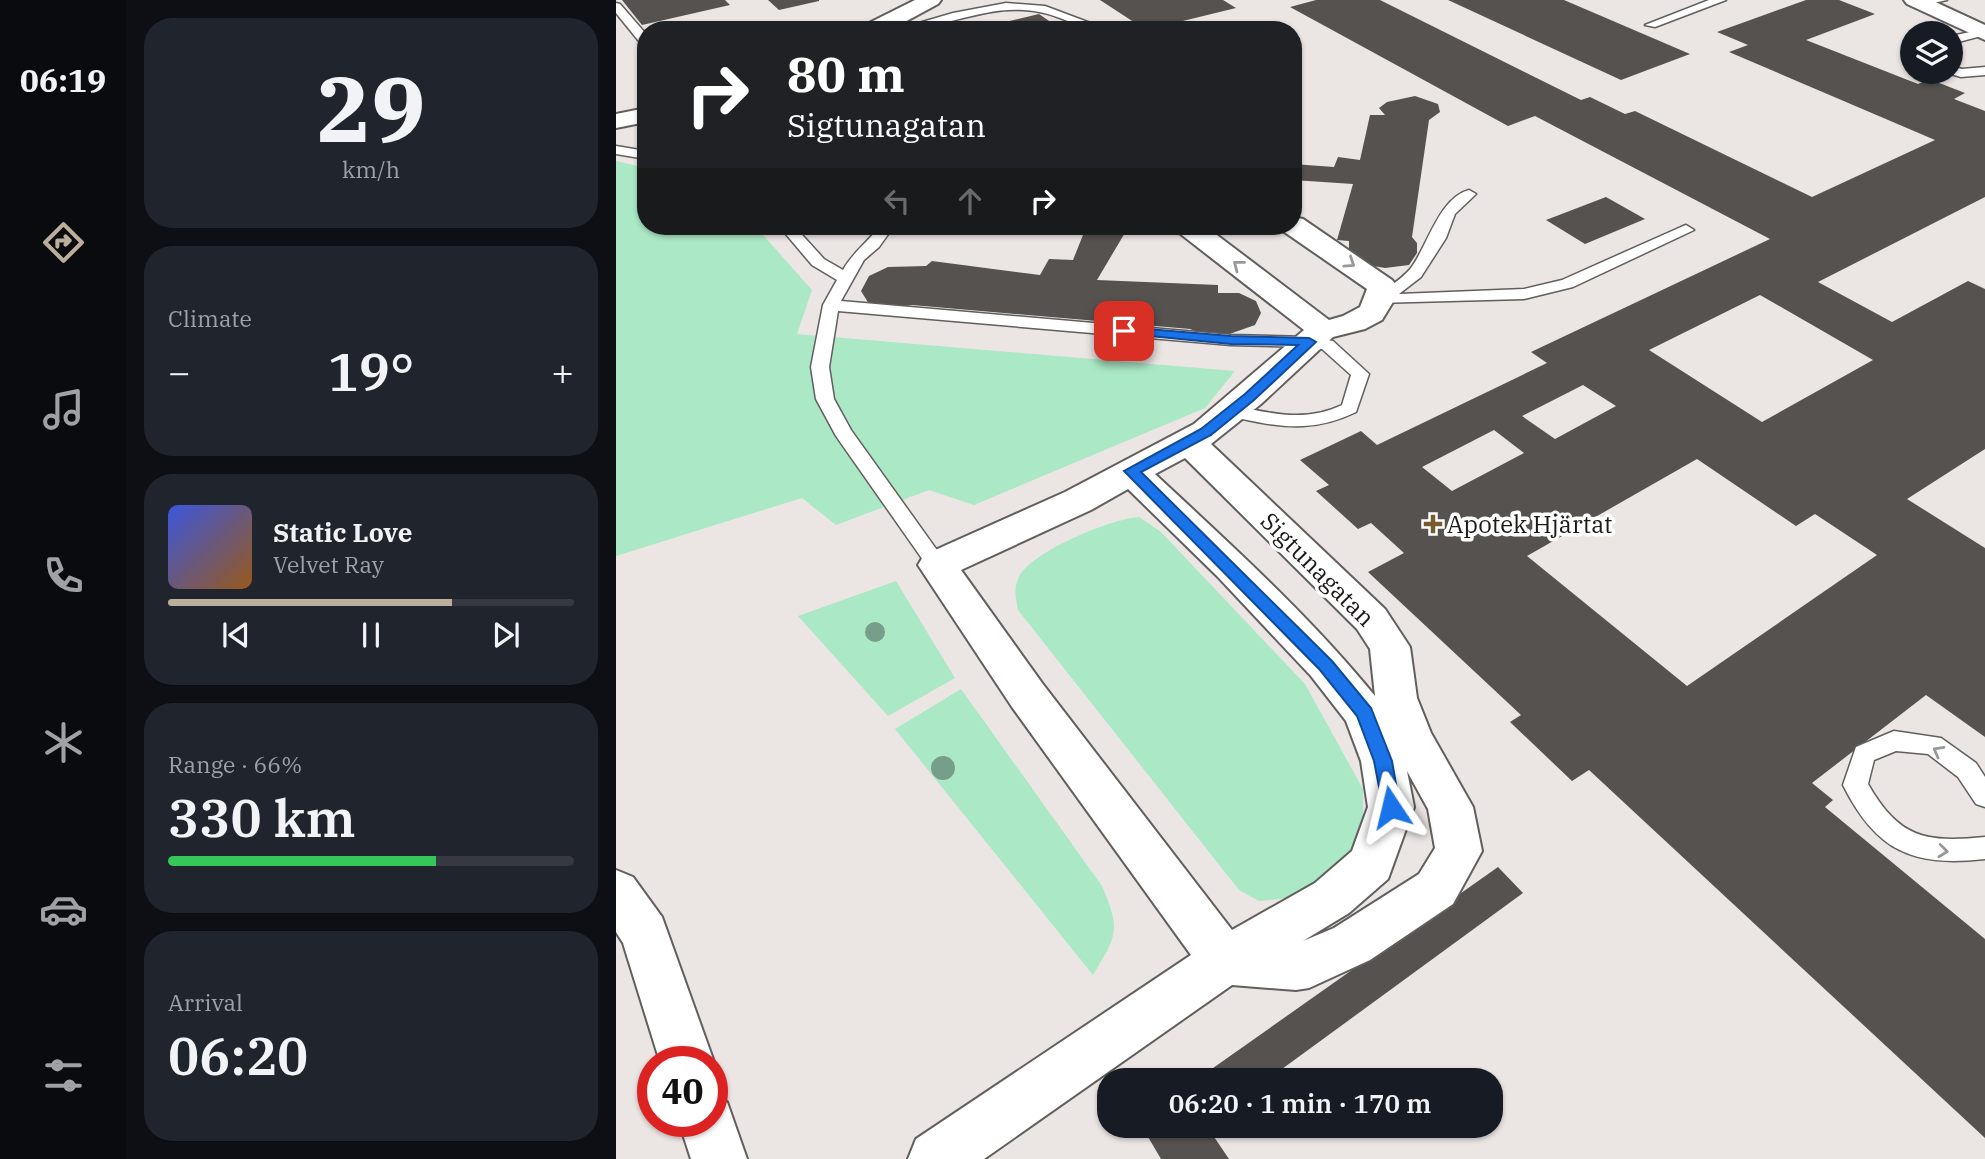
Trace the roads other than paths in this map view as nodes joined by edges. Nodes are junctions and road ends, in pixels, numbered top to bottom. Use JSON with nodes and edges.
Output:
{"nodes":[{"id":1,"x":931,"y":0,"type":"edge"},
{"id":2,"x":1720,"y":0,"type":"edge"},
{"id":3,"x":1018,"y":2,"type":"edge"},
{"id":4,"x":1927,"y":2,"type":"edge"},
{"id":5,"x":616,"y":6,"type":"edge"},
{"id":6,"x":890,"y":21,"type":"edge"},
{"id":7,"x":935,"y":21,"type":"edge"},
{"id":8,"x":1078,"y":21,"type":"edge"},
{"id":9,"x":1651,"y":25,"type":"dead end"},
{"id":10,"x":637,"y":30,"type":"edge"},
{"id":11,"x":1984,"y":32,"type":"edge"},
{"id":12,"x":1963,"y":37,"type":"edge"},
{"id":13,"x":1985,"y":71,"type":"edge"},
{"id":14,"x":1963,"y":73,"type":"edge"},
{"id":15,"x":637,"y":117,"type":"edge"},
{"id":16,"x":616,"y":121,"type":"edge"},
{"id":17,"x":616,"y":150,"type":"edge"},
{"id":18,"x":637,"y":154,"type":"edge"},
{"id":19,"x":1469,"y":194,"type":"dead end"},
{"id":20,"x":1686,"y":230,"type":"dead end"},
{"id":21,"x":1302,"y":231,"type":"edge"},
{"id":22,"x":794,"y":235,"type":"edge"},
{"id":23,"x":880,"y":235,"type":"edge"},
{"id":24,"x":1198,"y":235,"type":"edge"},
{"id":25,"x":846,"y":278,"type":"junction"},
{"id":26,"x":1382,"y":300,"type":"junction"},
{"id":27,"x":831,"y":305,"type":"junction"},
{"id":28,"x":1316,"y":336,"type":"junction"},
{"id":29,"x":1231,"y":411,"type":"junction"},
{"id":30,"x":1188,"y":442,"type":"junction"},
{"id":31,"x":1131,"y":471,"type":"junction"},
{"id":32,"x":937,"y":565,"type":"junction"},
{"id":33,"x":1985,"y":797,"type":"edge"},
{"id":34,"x":1985,"y":848,"type":"edge"},
{"id":35,"x":616,"y":892,"type":"edge"},
{"id":36,"x":1226,"y":961,"type":"junction"},
{"id":37,"x":682,"y":1046,"type":"edge"},
{"id":38,"x":712,"y":1137,"type":"edge"},
{"id":39,"x":719,"y":1159,"type":"edge"},
{"id":40,"x":936,"y":1159,"type":"edge"}],
"edges":[{"from":1,"to":6,"type":"street"},
{"from":2,"to":9,"type":"lane"},
{"from":3,"to":7,"type":"lane"},
{"from":3,"to":8,"type":"lane"},
{"from":4,"to":11,"type":"street"},
{"from":5,"to":10,"type":"lane"},
{"from":11,"to":12,"type":"lane"},
{"from":13,"to":14,"type":"lane"},
{"from":15,"to":16,"type":"street"},
{"from":17,"to":18,"type":"lane"},
{"from":19,"to":26,"type":"lane"},
{"from":20,"to":26,"type":"lane"},
{"from":21,"to":26,"type":"street","one_way":true},
{"from":22,"to":25,"type":"lane"},
{"from":23,"to":25,"type":"lane"},
{"from":28,"to":24,"type":"street","one_way":true},
{"from":25,"to":27,"type":"lane"},
{"from":26,"to":28,"type":"street"},
{"from":27,"to":28,"type":"lane"},
{"from":27,"to":32,"type":"lane"},
{"from":28,"to":29,"type":"street"},
{"from":28,"to":29,"type":"lane"},
{"from":29,"to":30,"type":"street"},
{"from":30,"to":31,"type":"street"},
{"from":30,"to":36,"type":"street","name":"Sigtunagatan"},
{"from":31,"to":32,"type":"street"},
{"from":31,"to":36,"type":"street"},
{"from":32,"to":36,"type":"street"},
{"from":33,"to":34,"type":"lane","one_way":true},
{"from":35,"to":37,"type":"street"},
{"from":36,"to":40,"type":"street"},
{"from":38,"to":39,"type":"street"}]}
